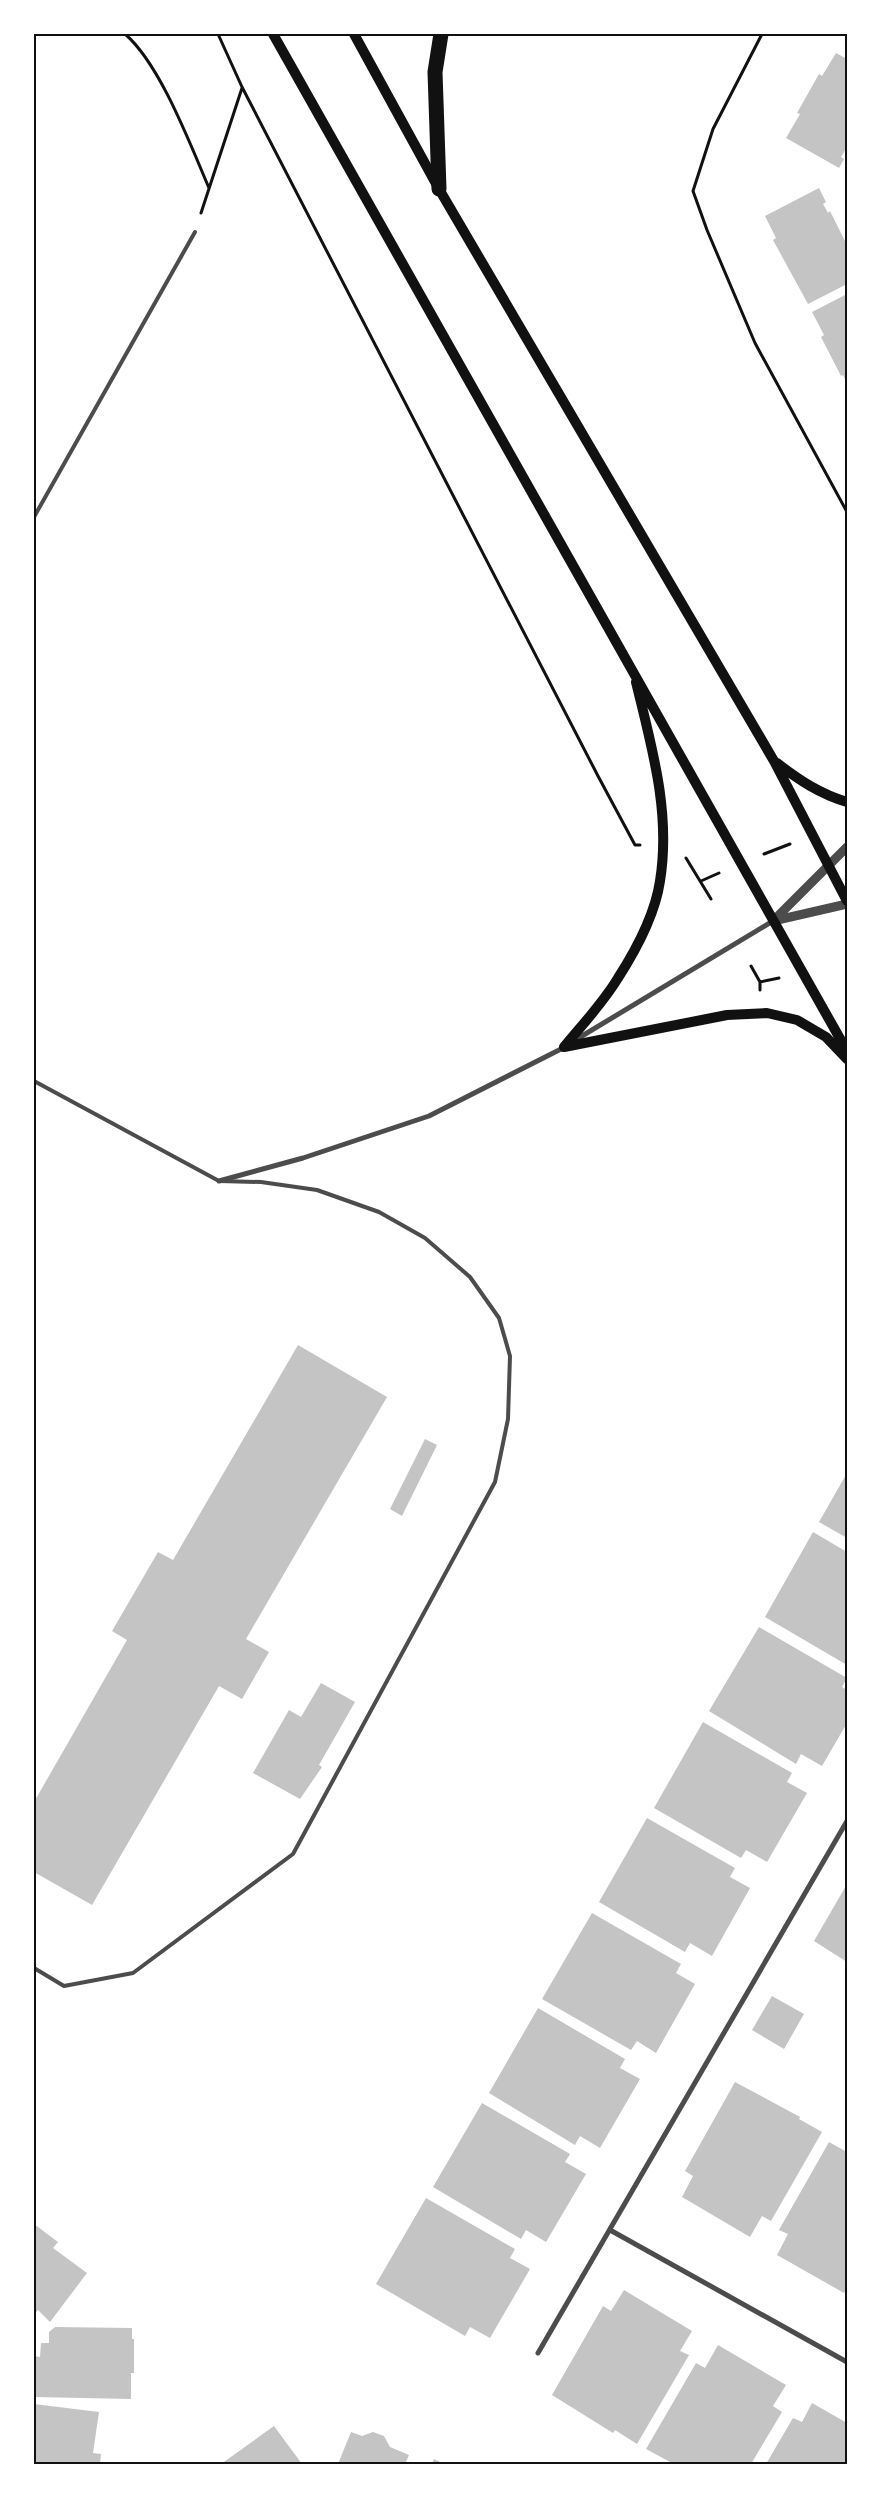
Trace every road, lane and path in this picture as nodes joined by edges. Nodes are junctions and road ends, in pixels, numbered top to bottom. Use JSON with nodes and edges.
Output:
{"nodes":[{"id":1,"x":125,"y":34,"type":"edge"},
{"id":2,"x":218,"y":34,"type":"edge"},
{"id":3,"x":273,"y":34,"type":"edge"},
{"id":4,"x":354,"y":34,"type":"edge"},
{"id":5,"x":441,"y":34,"type":"edge"},
{"id":6,"x":762,"y":34,"type":"edge"},
{"id":7,"x":242,"y":88,"type":"junction"},
{"id":8,"x":210,"y":188,"type":"junction"},
{"id":9,"x":439,"y":189,"type":"junction"},
{"id":10,"x":194,"y":232,"type":"joint"},
{"id":11,"x":847,"y":512,"type":"edge"},
{"id":12,"x":34,"y":517,"type":"edge"},
{"id":13,"x":632,"y":669,"type":"junction"},
{"id":14,"x":774,"y":760,"type":"junction"},
{"id":15,"x":847,"y":802,"type":"edge"},
{"id":16,"x":813,"y":834,"type":"junction"},
{"id":17,"x":847,"y":847,"type":"edge"},
{"id":18,"x":663,"y":849,"type":"junction"},
{"id":19,"x":740,"y":864,"type":"junction"},
{"id":20,"x":828,"y":864,"type":"junction"},
{"id":21,"x":701,"y":881,"type":"junction"},
{"id":22,"x":711,"y":898,"type":"dead end"},
{"id":23,"x":847,"y":903,"type":"edge"},
{"id":24,"x":773,"y":921,"type":"junction"},
{"id":25,"x":751,"y":966,"type":"dead end"},
{"id":26,"x":786,"y":976,"type":"dead end"},
{"id":27,"x":564,"y":1047,"type":"junction"},
{"id":28,"x":847,"y":1051,"type":"edge"},
{"id":29,"x":847,"y":1059,"type":"edge"},
{"id":30,"x":34,"y":1081,"type":"edge"},
{"id":31,"x":219,"y":1181,"type":"junction"},
{"id":32,"x":847,"y":1821,"type":"edge"},
{"id":33,"x":34,"y":1968,"type":"edge"},
{"id":34,"x":610,"y":2230,"type":"junction"},
{"id":35,"x":538,"y":2353,"type":"dead end"},
{"id":36,"x":847,"y":2362,"type":"edge"}],
"edges":[{"from":1,"to":8,"type":"path"},
{"from":2,"to":7,"type":"path"},
{"from":3,"to":13,"type":"main road"},
{"from":4,"to":9,"type":"main road"},
{"from":5,"to":9,"type":"highway"},
{"from":6,"to":11,"type":"path"},
{"from":7,"to":8,"type":"path"},
{"from":7,"to":18,"type":"path"},
{"from":8,"to":10,"type":"path"},
{"from":9,"to":14,"type":"main road"},
{"from":10,"to":12,"type":"lane"},
{"from":13,"to":18,"type":"main road"},
{"from":13,"to":19,"type":"main road"},
{"from":14,"to":15,"type":"main road"},
{"from":14,"to":16,"type":"main road"},
{"from":16,"to":19,"type":"path"},
{"from":16,"to":20,"type":"main road"},
{"from":17,"to":20,"type":"street"},
{"from":18,"to":21,"type":"path"},
{"from":18,"to":27,"type":"main road"},
{"from":19,"to":21,"type":"path"},
{"from":19,"to":24,"type":"main road"},
{"from":20,"to":23,"type":"main road"},
{"from":20,"to":24,"type":"street"},
{"from":21,"to":22,"type":"path"},
{"from":23,"to":24,"type":"street"},
{"from":24,"to":27,"type":"street"},
{"from":24,"to":28,"type":"main road"},
{"from":25,"to":26,"type":"path"},
{"from":27,"to":29,"type":"main road"},
{"from":27,"to":31,"type":"street"},
{"from":30,"to":31,"type":"lane"},
{"from":31,"to":33,"type":"lane"},
{"from":32,"to":34,"type":"street"},
{"from":34,"to":35,"type":"street"},
{"from":34,"to":36,"type":"street"}]}
